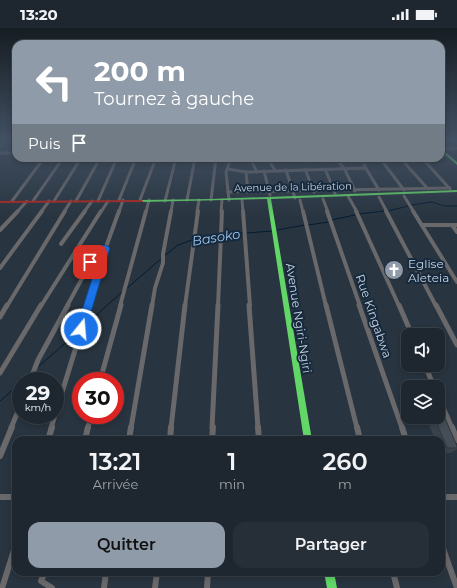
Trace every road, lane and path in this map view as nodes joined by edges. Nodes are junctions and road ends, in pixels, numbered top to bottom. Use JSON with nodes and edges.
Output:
{"nodes":[{"id":1,"x":38,"y":166,"type":"edge"},
{"id":2,"x":57,"y":166,"type":"edge"},
{"id":3,"x":75,"y":166,"type":"edge"},
{"id":4,"x":95,"y":166,"type":"edge"},
{"id":5,"x":113,"y":166,"type":"edge"},
{"id":6,"x":133,"y":166,"type":"edge"},
{"id":7,"x":153,"y":166,"type":"edge"},
{"id":8,"x":174,"y":166,"type":"edge"},
{"id":9,"x":194,"y":166,"type":"edge"},
{"id":10,"x":215,"y":166,"type":"edge"},
{"id":11,"x":229,"y":166,"type":"edge"},
{"id":12,"x":254,"y":166,"type":"edge"},
{"id":13,"x":272,"y":166,"type":"edge"},
{"id":14,"x":305,"y":166,"type":"edge"},
{"id":15,"x":386,"y":166,"type":"edge"},
{"id":16,"x":410,"y":166,"type":"edge"},
{"id":17,"x":430,"y":166,"type":"edge"},
{"id":18,"x":344,"y":168,"type":"junction"},
{"id":19,"x":357,"y":168,"type":"joint"},
{"id":20,"x":365,"y":168,"type":"joint"},
{"id":21,"x":228,"y":169,"type":"junction"},
{"id":22,"x":307,"y":169,"type":"junction"},
{"id":23,"x":325,"y":169,"type":"junction"},
{"id":24,"x":274,"y":170,"type":"junction"},
{"id":25,"x":286,"y":170,"type":"junction"},
{"id":26,"x":264,"y":171,"type":"junction"},
{"id":27,"x":246,"y":172,"type":"junction"},
{"id":28,"x":257,"y":172,"type":"junction"},
{"id":29,"x":428,"y":189,"type":"junction"},
{"id":30,"x":379,"y":190,"type":"junction"},
{"id":31,"x":454,"y":191,"type":"edge"},
{"id":32,"x":248,"y":192,"type":"junction"},
{"id":33,"x":336,"y":193,"type":"junction"},
{"id":34,"x":404,"y":193,"type":"junction"},
{"id":35,"x":314,"y":194,"type":"junction"},
{"id":36,"x":352,"y":195,"type":"junction"},
{"id":37,"x":296,"y":196,"type":"junction"},
{"id":38,"x":269,"y":197,"type":"junction"},
{"id":39,"x":379,"y":197,"type":"junction"},
{"id":40,"x":226,"y":198,"type":"junction"},
{"id":41,"x":323,"y":199,"type":"junction"},
{"id":42,"x":95,"y":200,"type":"junction"},
{"id":43,"x":121,"y":200,"type":"junction"},
{"id":44,"x":140,"y":200,"type":"junction"},
{"id":45,"x":149,"y":200,"type":"junction"},
{"id":46,"x":173,"y":200,"type":"junction"},
{"id":47,"x":188,"y":200,"type":"junction"},
{"id":48,"x":199,"y":200,"type":"junction"},
{"id":49,"x":211,"y":200,"type":"junction"},
{"id":50,"x":242,"y":200,"type":"junction"},
{"id":51,"x":12,"y":201,"type":"junction"},
{"id":52,"x":30,"y":201,"type":"junction"},
{"id":53,"x":51,"y":201,"type":"junction"},
{"id":54,"x":73,"y":201,"type":"junction"},
{"id":55,"x":108,"y":201,"type":"junction"},
{"id":56,"x":165,"y":201,"type":"junction"},
{"id":57,"x":0,"y":202,"type":"edge"},
{"id":58,"x":422,"y":225,"type":"junction"},
{"id":59,"x":455,"y":225,"type":"edge"},
{"id":60,"x":0,"y":230,"type":"edge"},
{"id":61,"x":457,"y":232,"type":"edge"},
{"id":62,"x":61,"y":244,"type":"dead end"},
{"id":63,"x":106,"y":248,"type":"junction"},
{"id":64,"x":0,"y":268,"type":"edge"},
{"id":65,"x":457,"y":282,"type":"edge"},
{"id":66,"x":0,"y":316,"type":"edge"},
{"id":67,"x":409,"y":328,"type":"edge"},
{"id":68,"x":457,"y":345,"type":"edge"},
{"id":69,"x":33,"y":372,"type":"edge"},
{"id":70,"x":103,"y":372,"type":"edge"},
{"id":71,"x":0,"y":373,"type":"edge"},
{"id":72,"x":445,"y":412,"type":"edge"},
{"id":73,"x":13,"y":424,"type":"edge"},
{"id":74,"x":89,"y":424,"type":"edge"},
{"id":75,"x":49,"y":436,"type":"edge"},
{"id":76,"x":86,"y":436,"type":"edge"},
{"id":77,"x":130,"y":436,"type":"edge"},
{"id":78,"x":170,"y":436,"type":"edge"},
{"id":79,"x":212,"y":436,"type":"edge"},
{"id":80,"x":259,"y":436,"type":"edge"},
{"id":81,"x":307,"y":436,"type":"edge"},
{"id":82,"x":359,"y":436,"type":"edge"},
{"id":83,"x":405,"y":436,"type":"edge"},
{"id":84,"x":457,"y":440,"type":"edge"},
{"id":85,"x":0,"y":456,"type":"edge"},
{"id":86,"x":0,"y":497,"type":"edge"},
{"id":87,"x":12,"y":497,"type":"edge"},
{"id":88,"x":445,"y":497,"type":"edge"},
{"id":89,"x":457,"y":497,"type":"edge"},
{"id":90,"x":445,"y":554,"type":"edge"},
{"id":91,"x":12,"y":557,"type":"edge"},
{"id":92,"x":43,"y":576,"type":"edge"},
{"id":93,"x":106,"y":576,"type":"edge"},
{"id":94,"x":156,"y":576,"type":"edge"},
{"id":95,"x":208,"y":576,"type":"edge"},
{"id":96,"x":330,"y":576,"type":"edge"},
{"id":97,"x":394,"y":576,"type":"edge"},
{"id":98,"x":2,"y":588,"type":"edge"},
{"id":99,"x":52,"y":588,"type":"edge"},
{"id":100,"x":104,"y":588,"type":"edge"},
{"id":101,"x":155,"y":588,"type":"edge"},
{"id":102,"x":207,"y":588,"type":"edge"},
{"id":103,"x":332,"y":588,"type":"edge"},
{"id":104,"x":397,"y":588,"type":"edge"},
{"id":105,"x":457,"y":588,"type":"edge"}],
"edges":[{"from":1,"to":51,"type":"street"},
{"from":2,"to":52,"type":"street"},
{"from":3,"to":53,"type":"street"},
{"from":4,"to":54,"type":"street"},
{"from":5,"to":42,"type":"street"},
{"from":6,"to":43,"type":"street"},
{"from":7,"to":44,"type":"street"},
{"from":8,"to":56,"type":"street"},
{"from":9,"to":47,"type":"street"},
{"from":10,"to":49,"type":"street"},
{"from":11,"to":21,"type":"street"},
{"from":12,"to":28,"type":"street"},
{"from":13,"to":24,"type":"street"},
{"from":14,"to":22,"type":"street"},
{"from":15,"to":34,"type":"street"},
{"from":16,"to":29,"type":"street"},
{"from":17,"to":31,"type":"street"},
{"from":18,"to":19,"type":"street"},
{"from":18,"to":23,"type":"street"},
{"from":18,"to":36,"type":"street"},
{"from":19,"to":20,"type":"street"},
{"from":20,"to":30,"type":"street"},
{"from":21,"to":27,"type":"street"},
{"from":21,"to":40,"type":"street"},
{"from":22,"to":23,"type":"street"},
{"from":22,"to":25,"type":"street"},
{"from":22,"to":35,"type":"street"},
{"from":23,"to":33,"type":"street"},
{"from":24,"to":25,"type":"street"},
{"from":24,"to":26,"type":"street"},
{"from":25,"to":37,"type":"street"},
{"from":26,"to":28,"type":"street"},
{"from":26,"to":38,"type":"street"},
{"from":27,"to":28,"type":"street"},
{"from":27,"to":32,"type":"street"},
{"from":29,"to":31,"type":"street"},
{"from":29,"to":34,"type":"street"},
{"from":30,"to":34,"type":"street"},
{"from":30,"to":36,"type":"street"},
{"from":31,"to":34,"type":"main road","name":"Avenue de la Libération"},
{"from":31,"to":36,"type":"main road","name":"Avenue de la Libération"},
{"from":32,"to":38,"type":"street"},
{"from":32,"to":40,"type":"street"},
{"from":33,"to":35,"type":"main road","name":"Avenue de la Libération"},
{"from":33,"to":36,"type":"main road","name":"Avenue de la Libération"},
{"from":34,"to":39,"type":"main road","name":"Avenue de la Libération"},
{"from":34,"to":58,"type":"street"},
{"from":35,"to":37,"type":"main road","name":"Avenue de la Libération"},
{"from":36,"to":39,"type":"main road","name":"Avenue de la Libération"},
{"from":36,"to":41,"type":"main road","name":"Avenue de la Libération"},
{"from":36,"to":67,"type":"street"},
{"from":37,"to":38,"type":"main road","name":"Avenue de la Libération"},
{"from":37,"to":38,"type":"street"},
{"from":37,"to":41,"type":"main road","name":"Avenue de la Libération"},
{"from":37,"to":82,"type":"street"},
{"from":38,"to":40,"type":"main road","name":"Avenue de la Libération"},
{"from":38,"to":50,"type":"main road","name":"Avenue de la Libération"},
{"from":38,"to":81,"type":"main road","name":"Avenue Ngiri-Ngiri"},
{"from":39,"to":68,"type":"street"},
{"from":40,"to":49,"type":"main road","name":"Avenue de la Libération"},
{"from":40,"to":50,"type":"main road","name":"Avenue de la Libération"},
{"from":40,"to":79,"type":"street"},
{"from":41,"to":83,"type":"street","name":"Rue Kingabwa"},
{"from":42,"to":54,"type":"main road","name":"Avenue de la Libération"},
{"from":42,"to":55,"type":"main road","name":"Avenue de la Libération"},
{"from":42,"to":62,"type":"street"},
{"from":43,"to":44,"type":"main road","name":"Avenue de la Libération"},
{"from":43,"to":55,"type":"main road","name":"Avenue de la Libération"},
{"from":43,"to":63,"type":"street"},
{"from":44,"to":45,"type":"main road","name":"Avenue de la Libération"},
{"from":45,"to":56,"type":"main road","name":"Avenue de la Libération"},
{"from":45,"to":70,"type":"street"},
{"from":46,"to":47,"type":"main road","name":"Avenue de la Libération"},
{"from":46,"to":56,"type":"main road","name":"Avenue de la Libération"},
{"from":46,"to":77,"type":"street"},
{"from":47,"to":48,"type":"main road","name":"Avenue de la Libération"},
{"from":48,"to":49,"type":"main road","name":"Avenue de la Libération"},
{"from":48,"to":78,"type":"street"},
{"from":50,"to":80,"type":"street"},
{"from":51,"to":52,"type":"main road","name":"Avenue de la Libération"},
{"from":51,"to":57,"type":"main road","name":"Avenue de la Libération"},
{"from":52,"to":53,"type":"main road","name":"Avenue de la Libération"},
{"from":52,"to":60,"type":"street"},
{"from":53,"to":54,"type":"main road","name":"Avenue de la Libération"},
{"from":53,"to":64,"type":"street"},
{"from":54,"to":66,"type":"street"},
{"from":55,"to":71,"type":"street"},
{"from":58,"to":59,"type":"street"},
{"from":58,"to":65,"type":"street"},
{"from":59,"to":61,"type":"street"},
{"from":63,"to":69,"type":"street"},
{"from":63,"to":75,"type":"street"},
{"from":72,"to":84,"type":"street"},
{"from":73,"to":85,"type":"street"},
{"from":74,"to":76,"type":"street"},
{"from":86,"to":87,"type":"street"},
{"from":88,"to":89,"type":"street"},
{"from":90,"to":105,"type":"street"},
{"from":91,"to":98,"type":"street"},
{"from":92,"to":99,"type":"street"},
{"from":93,"to":100,"type":"street"},
{"from":94,"to":101,"type":"street"},
{"from":95,"to":102,"type":"street"},
{"from":96,"to":103,"type":"main road"},
{"from":97,"to":104,"type":"street"}]}
